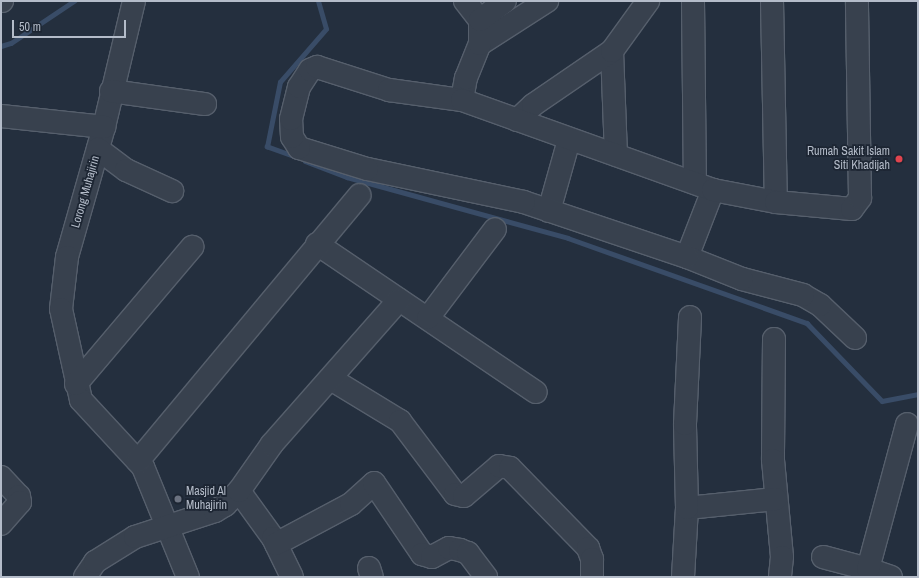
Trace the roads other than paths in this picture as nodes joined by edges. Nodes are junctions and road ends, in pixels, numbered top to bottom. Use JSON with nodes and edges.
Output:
{"nodes":[{"id":1,"x":134,"y":1,"type":"edge"},
{"id":2,"x":465,"y":1,"type":"edge"},
{"id":3,"x":505,"y":1,"type":"edge"},
{"id":4,"x":547,"y":1,"type":"edge"},
{"id":5,"x":648,"y":1,"type":"edge"},
{"id":6,"x":693,"y":1,"type":"edge"},
{"id":7,"x":772,"y":1,"type":"edge"},
{"id":8,"x":857,"y":1,"type":"edge"},
{"id":9,"x":480,"y":20,"type":"junction"},
{"id":10,"x":480,"y":44,"type":"junction"},
{"id":11,"x":612,"y":51,"type":"junction"},
{"id":12,"x":111,"y":91,"type":"junction"},
{"id":13,"x":462,"y":100,"type":"junction"},
{"id":14,"x":205,"y":104,"type":"dead end"},
{"id":15,"x":1,"y":116,"type":"edge"},
{"id":16,"x":517,"y":120,"type":"junction"},
{"id":17,"x":104,"y":127,"type":"junction"},
{"id":18,"x":569,"y":140,"type":"junction"},
{"id":19,"x":98,"y":148,"type":"junction"},
{"id":20,"x":616,"y":155,"type":"junction"},
{"id":21,"x":704,"y":187,"type":"junction"},
{"id":22,"x":172,"y":191,"type":"dead end"},
{"id":23,"x":360,"y":195,"type":"dead end"},
{"id":24,"x":776,"y":202,"type":"junction"},
{"id":25,"x":549,"y":211,"type":"junction"},
{"id":26,"x":495,"y":229,"type":"dead end"},
{"id":27,"x":317,"y":244,"type":"junction"},
{"id":28,"x":192,"y":247,"type":"dead end"},
{"id":29,"x":687,"y":257,"type":"junction"},
{"id":30,"x":399,"y":300,"type":"junction"},
{"id":31,"x":690,"y":317,"type":"dead end"},
{"id":32,"x":428,"y":318,"type":"junction"},
{"id":33,"x":855,"y":338,"type":"dead end"},
{"id":34,"x":774,"y":339,"type":"dead end"},
{"id":35,"x":331,"y":379,"type":"junction"},
{"id":36,"x":76,"y":384,"type":"junction"},
{"id":37,"x":536,"y":392,"type":"dead end"},
{"id":38,"x":908,"y":424,"type":"dead end"},
{"id":39,"x":138,"y":462,"type":"junction"},
{"id":40,"x":1,"y":476,"type":"edge"},
{"id":41,"x":239,"y":491,"type":"junction"},
{"id":42,"x":776,"y":499,"type":"junction"},
{"id":43,"x":687,"y":508,"type":"junction"},
{"id":44,"x":1,"y":524,"type":"edge"},
{"id":45,"x":169,"y":526,"type":"junction"},
{"id":46,"x":276,"y":544,"type":"junction"},
{"id":47,"x":823,"y":557,"type":"dead end"},
{"id":48,"x":864,"y":571,"type":"edge"},
{"id":49,"x":588,"y":575,"type":"edge"},
{"id":50,"x":85,"y":577,"type":"edge"},
{"id":51,"x":188,"y":577,"type":"edge"},
{"id":52,"x":292,"y":577,"type":"edge"},
{"id":53,"x":486,"y":577,"type":"edge"},
{"id":54,"x":683,"y":577,"type":"edge"},
{"id":55,"x":780,"y":577,"type":"edge"},
{"id":56,"x":890,"y":577,"type":"edge"}],
"edges":[{"from":1,"to":12,"type":"street","name":"Lorong Muhajirin"},
{"from":2,"to":9,"type":"street"},
{"from":3,"to":9,"type":"street"},
{"from":4,"to":10,"type":"street"},
{"from":5,"to":11,"type":"street"},
{"from":6,"to":21,"type":"street"},
{"from":7,"to":24,"type":"street"},
{"from":8,"to":24,"type":"street"},
{"from":9,"to":10,"type":"street"},
{"from":10,"to":13,"type":"street"},
{"from":11,"to":16,"type":"street"},
{"from":11,"to":20,"type":"street"},
{"from":12,"to":14,"type":"street"},
{"from":12,"to":17,"type":"street","name":"Lorong Muhajirin"},
{"from":13,"to":16,"type":"street"},
{"from":13,"to":25,"type":"street"},
{"from":15,"to":17,"type":"street"},
{"from":16,"to":18,"type":"street"},
{"from":17,"to":19,"type":"street","name":"Lorong Muhajirin"},
{"from":18,"to":20,"type":"street"},
{"from":18,"to":25,"type":"street"},
{"from":19,"to":22,"type":"street"},
{"from":19,"to":36,"type":"street","name":"Lorong Muhajirin"},
{"from":20,"to":21,"type":"street"},
{"from":21,"to":24,"type":"street"},
{"from":21,"to":29,"type":"street"},
{"from":23,"to":27,"type":"street"},
{"from":25,"to":29,"type":"street"},
{"from":26,"to":32,"type":"street"},
{"from":27,"to":30,"type":"street"},
{"from":27,"to":39,"type":"street"},
{"from":28,"to":36,"type":"street"},
{"from":29,"to":33,"type":"street"},
{"from":30,"to":32,"type":"street"},
{"from":30,"to":35,"type":"street"},
{"from":31,"to":43,"type":"street"},
{"from":32,"to":37,"type":"street"},
{"from":34,"to":42,"type":"street"},
{"from":35,"to":41,"type":"street"},
{"from":35,"to":49,"type":"street"},
{"from":36,"to":39,"type":"street","name":"Lorong Muhajirin"},
{"from":38,"to":48,"type":"street"},
{"from":39,"to":45,"type":"street","name":"Lorong Muhajirin"},
{"from":40,"to":44,"type":"street"},
{"from":41,"to":45,"type":"street"},
{"from":41,"to":46,"type":"street"},
{"from":42,"to":43,"type":"street"},
{"from":42,"to":55,"type":"street"},
{"from":43,"to":54,"type":"street"},
{"from":45,"to":50,"type":"street"},
{"from":45,"to":51,"type":"street","name":"Lorong Muhajirin"},
{"from":46,"to":52,"type":"street"},
{"from":46,"to":53,"type":"street"},
{"from":47,"to":48,"type":"street"},
{"from":48,"to":56,"type":"street"}]}
